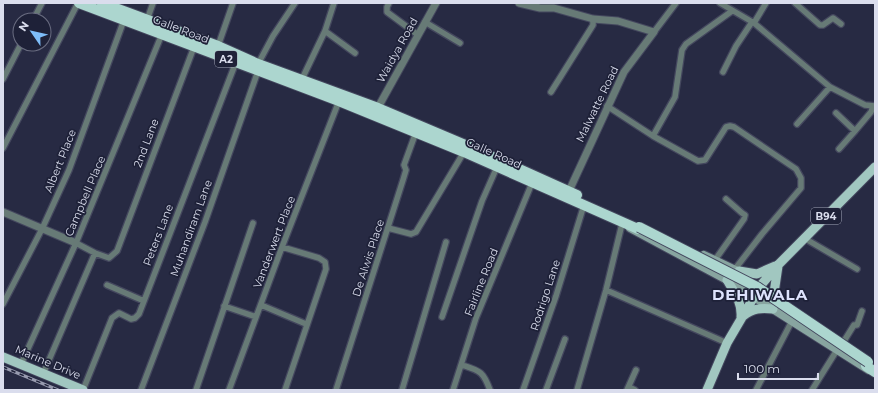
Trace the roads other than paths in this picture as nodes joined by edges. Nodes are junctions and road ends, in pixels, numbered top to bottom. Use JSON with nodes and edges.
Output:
{"nodes":[{"id":1,"x":42,"y":3,"type":"edge"},
{"id":2,"x":78,"y":3,"type":"edge"},
{"id":3,"x":102,"y":3,"type":"edge"},
{"id":4,"x":153,"y":3,"type":"edge"},
{"id":5,"x":234,"y":3,"type":"edge"},
{"id":6,"x":295,"y":3,"type":"edge"},
{"id":7,"x":334,"y":3,"type":"edge"},
{"id":8,"x":389,"y":3,"type":"edge"},
{"id":9,"x":436,"y":3,"type":"edge"},
{"id":10,"x":519,"y":3,"type":"edge"},
{"id":11,"x":676,"y":3,"type":"edge"},
{"id":12,"x":720,"y":3,"type":"edge"},
{"id":13,"x":766,"y":3,"type":"edge"},
{"id":14,"x":795,"y":3,"type":"edge"},
{"id":15,"x":123,"y":11,"type":"edge"},
{"id":16,"x":732,"y":11,"type":"junction"},
{"id":17,"x":37,"y":12,"type":"edge"},
{"id":18,"x":593,"y":19,"type":"junction"},
{"id":19,"x":147,"y":20,"type":"junction"},
{"id":20,"x":425,"y":22,"type":"junction"},
{"id":21,"x":753,"y":22,"type":"junction"},
{"id":22,"x":841,"y":24,"type":"dead end"},
{"id":23,"x":325,"y":31,"type":"junction"},
{"id":24,"x":654,"y":32,"type":"junction"},
{"id":25,"x":162,"y":34,"type":"junction"},
{"id":26,"x":418,"y":35,"type":"junction"},
{"id":27,"x":196,"y":43,"type":"junction"},
{"id":28,"x":460,"y":43,"type":"dead end"},
{"id":29,"x":218,"y":46,"type":"junction"},
{"id":30,"x":17,"y":52,"type":"edge"},
{"id":31,"x":354,"y":54,"type":"dead end"},
{"id":32,"x":236,"y":62,"type":"junction"},
{"id":33,"x":258,"y":68,"type":"junction"},
{"id":34,"x":723,"y":72,"type":"dead end"},
{"id":35,"x":3,"y":79,"type":"edge"},
{"id":36,"x":302,"y":79,"type":"junction"},
{"id":37,"x":830,"y":87,"type":"junction"},
{"id":38,"x":551,"y":92,"type":"dead end"},
{"id":39,"x":339,"y":101,"type":"junction"},
{"id":40,"x":607,"y":106,"type":"junction"},
{"id":41,"x":874,"y":106,"type":"edge"},
{"id":42,"x":376,"y":112,"type":"junction"},
{"id":43,"x":836,"y":113,"type":"dead end"},
{"id":44,"x":797,"y":124,"type":"dead end"},
{"id":45,"x":855,"y":131,"type":"junction"},
{"id":46,"x":416,"y":132,"type":"junction"},
{"id":47,"x":653,"y":136,"type":"junction"},
{"id":48,"x":3,"y":148,"type":"edge"},
{"id":49,"x":839,"y":149,"type":"dead end"},
{"id":50,"x":464,"y":152,"type":"junction"},
{"id":51,"x":497,"y":167,"type":"junction"},
{"id":52,"x":875,"y":167,"type":"edge"},
{"id":53,"x":532,"y":183,"type":"junction"},
{"id":54,"x":569,"y":191,"type":"junction"},
{"id":55,"x":726,"y":199,"type":"dead end"},
{"id":56,"x":584,"y":205,"type":"junction"},
{"id":57,"x":3,"y":212,"type":"edge"},
{"id":58,"x":620,"y":220,"type":"junction"},
{"id":59,"x":253,"y":223,"type":"dead end"},
{"id":60,"x":388,"y":228,"type":"junction"},
{"id":61,"x":42,"y":229,"type":"junction"},
{"id":62,"x":804,"y":238,"type":"junction"},
{"id":63,"x":446,"y":242,"type":"dead end"},
{"id":64,"x":76,"y":243,"type":"junction"},
{"id":65,"x":282,"y":247,"type":"junction"},
{"id":66,"x":96,"y":253,"type":"junction"},
{"id":67,"x":712,"y":259,"type":"junction"},
{"id":68,"x":778,"y":265,"type":"junction"},
{"id":69,"x":704,"y":268,"type":"junction"},
{"id":70,"x":857,"y":269,"type":"dead end"},
{"id":71,"x":737,"y":270,"type":"junction"},
{"id":72,"x":727,"y":280,"type":"junction"},
{"id":73,"x":107,"y":285,"type":"dead end"},
{"id":74,"x":761,"y":285,"type":"junction"},
{"id":75,"x":606,"y":290,"type":"junction"},
{"id":76,"x":774,"y":293,"type":"junction"},
{"id":77,"x":754,"y":297,"type":"junction"},
{"id":78,"x":144,"y":301,"type":"junction"},
{"id":79,"x":3,"y":304,"type":"edge"},
{"id":80,"x":260,"y":305,"type":"junction"},
{"id":81,"x":224,"y":306,"type":"junction"},
{"id":82,"x":793,"y":306,"type":"junction"},
{"id":83,"x":773,"y":309,"type":"junction"},
{"id":84,"x":862,"y":311,"type":"dead end"},
{"id":85,"x":256,"y":317,"type":"junction"},
{"id":86,"x":442,"y":317,"type":"dead end"},
{"id":87,"x":785,"y":317,"type":"junction"},
{"id":88,"x":741,"y":318,"type":"junction"},
{"id":89,"x":792,"y":322,"type":"junction"},
{"id":90,"x":306,"y":324,"type":"junction"},
{"id":91,"x":565,"y":339,"type":"dead end"},
{"id":92,"x":844,"y":341,"type":"junction"},
{"id":93,"x":727,"y":343,"type":"junction"},
{"id":94,"x":837,"y":350,"type":"junction"},
{"id":95,"x":3,"y":356,"type":"edge"},
{"id":96,"x":21,"y":364,"type":"junction"},
{"id":97,"x":871,"y":364,"type":"edge"},
{"id":98,"x":462,"y":365,"type":"junction"},
{"id":99,"x":636,"y":370,"type":"dead end"},
{"id":100,"x":875,"y":373,"type":"edge"},
{"id":101,"x":43,"y":374,"type":"junction"},
{"id":102,"x":628,"y":388,"type":"edge"},
{"id":103,"x":83,"y":390,"type":"edge"},
{"id":104,"x":141,"y":390,"type":"edge"},
{"id":105,"x":196,"y":390,"type":"edge"},
{"id":106,"x":229,"y":390,"type":"edge"},
{"id":107,"x":285,"y":390,"type":"edge"},
{"id":108,"x":336,"y":390,"type":"edge"},
{"id":109,"x":402,"y":390,"type":"edge"},
{"id":110,"x":453,"y":390,"type":"edge"},
{"id":111,"x":490,"y":390,"type":"edge"},
{"id":112,"x":523,"y":390,"type":"edge"},
{"id":113,"x":546,"y":390,"type":"edge"},
{"id":114,"x":577,"y":390,"type":"edge"},
{"id":115,"x":635,"y":390,"type":"edge"},
{"id":116,"x":707,"y":390,"type":"edge"},
{"id":117,"x":756,"y":390,"type":"edge"},
{"id":118,"x":812,"y":390,"type":"edge"}],
"edges":[{"from":1,"to":17,"type":"street"},
{"from":2,"to":15,"type":"highway","name":"Galle Road","number":"A2"},
{"from":2,"to":48,"type":"street"},
{"from":3,"to":15,"type":"highway","name":"Galle Road","number":"A2"},
{"from":4,"to":19,"type":"street"},
{"from":5,"to":29,"type":"street"},
{"from":6,"to":33,"type":"street","name":"Muhandiram Lane"},
{"from":7,"to":23,"type":"street"},
{"from":8,"to":26,"type":"street"},
{"from":9,"to":20,"type":"street","name":"Waidya Road"},
{"from":10,"to":18,"type":"street"},
{"from":11,"to":24,"type":"street"},
{"from":12,"to":16,"type":"street"},
{"from":13,"to":21,"type":"street"},
{"from":14,"to":22,"type":"street"},
{"from":15,"to":19,"type":"highway","name":"Galle Road","number":"A2"},
{"from":15,"to":25,"type":"highway","name":"Galle Road","number":"A2"},
{"from":15,"to":61,"type":"street","name":"Albert Place"},
{"from":16,"to":21,"type":"street"},
{"from":16,"to":47,"type":"street"},
{"from":18,"to":24,"type":"street"},
{"from":18,"to":38,"type":"street"},
{"from":19,"to":27,"type":"highway","name":"Galle Road","number":"A2"},
{"from":20,"to":26,"type":"street","name":"Waidya Road"},
{"from":20,"to":28,"type":"street"},
{"from":21,"to":34,"type":"street"},
{"from":21,"to":37,"type":"street"},
{"from":23,"to":31,"type":"street"},
{"from":23,"to":36,"type":"street"},
{"from":24,"to":40,"type":"street","name":"Malwatte Road"},
{"from":25,"to":27,"type":"highway","name":"Galle Road","number":"A2"},
{"from":25,"to":64,"type":"street","name":"Campbell Place"},
{"from":26,"to":42,"type":"street","name":"Waidya Road"},
{"from":27,"to":29,"type":"highway","name":"Galle Road","number":"A2"},
{"from":27,"to":32,"type":"highway","name":"Galle Road","number":"A2"},
{"from":27,"to":66,"type":"street","name":"2nd Lane"},
{"from":29,"to":33,"type":"highway","name":"Galle Road","number":"A2"},
{"from":30,"to":35,"type":"street"},
{"from":32,"to":33,"type":"highway","name":"Galle Road","number":"A2"},
{"from":32,"to":78,"type":"street","name":"Peters Lane"},
{"from":33,"to":36,"type":"highway","name":"Galle Road","number":"A2"},
{"from":33,"to":39,"type":"highway","name":"Galle Road","number":"A2"},
{"from":33,"to":104,"type":"street","name":"Muhandiram Lane"},
{"from":36,"to":42,"type":"highway","name":"Galle Road","number":"A2"},
{"from":37,"to":41,"type":"street"},
{"from":37,"to":44,"type":"street"},
{"from":39,"to":42,"type":"highway","name":"Galle Road","number":"A2"},
{"from":39,"to":65,"type":"street","name":"Vanderwert Place"},
{"from":40,"to":47,"type":"street"},
{"from":40,"to":54,"type":"street","name":"Malwatte Road"},
{"from":41,"to":45,"type":"street"},
{"from":42,"to":46,"type":"highway","name":"Galle Road","number":"A2"},
{"from":42,"to":54,"type":"highway","name":"Galle Road","number":"A2"},
{"from":43,"to":45,"type":"street"},
{"from":45,"to":49,"type":"street"},
{"from":46,"to":50,"type":"highway","name":"Galle Road","number":"A2"},
{"from":46,"to":60,"type":"street","name":"De Alwis Place"},
{"from":47,"to":71,"type":"street"},
{"from":50,"to":51,"type":"highway","name":"Galle Road","number":"A2"},
{"from":50,"to":60,"type":"street"},
{"from":51,"to":53,"type":"highway","name":"Galle Road","number":"A2"},
{"from":51,"to":86,"type":"street"},
{"from":52,"to":62,"type":"main road","number":"B94"},
{"from":53,"to":56,"type":"highway","name":"Galle Road","number":"A2"},
{"from":53,"to":98,"type":"street","name":"Fairline Road"},
{"from":54,"to":58,"type":"highway","name":"Galle Road","number":"A2"},
{"from":55,"to":67,"type":"street"},
{"from":56,"to":58,"type":"highway","name":"Galle Road","number":"A2"},
{"from":56,"to":112,"type":"street","name":"Rodrigo Lane"},
{"from":57,"to":61,"type":"street"},
{"from":58,"to":67,"type":"main road"},
{"from":58,"to":69,"type":"main road"},
{"from":58,"to":75,"type":"street"},
{"from":58,"to":97,"type":"highway","name":"Galle Road","number":"A2","bridge":true},
{"from":59,"to":81,"type":"street"},
{"from":60,"to":108,"type":"street","name":"De Alwis Place"},
{"from":61,"to":64,"type":"street"},
{"from":61,"to":79,"type":"street","name":"Albert Place"},
{"from":62,"to":68,"type":"main road","number":"B94"},
{"from":62,"to":70,"type":"street"},
{"from":63,"to":109,"type":"street"},
{"from":64,"to":66,"type":"street"},
{"from":64,"to":96,"type":"street","name":"Campbell Place"},
{"from":65,"to":80,"type":"street","name":"Vanderwert Place"},
{"from":65,"to":90,"type":"street"},
{"from":66,"to":101,"type":"street"},
{"from":67,"to":69,"type":"main road"},
{"from":67,"to":71,"type":"main road"},
{"from":68,"to":71,"type":"main road"},
{"from":68,"to":74,"type":"main road","number":"B94"},
{"from":68,"to":76,"type":"main road"},
{"from":69,"to":72,"type":"main road"},
{"from":71,"to":74,"type":"main road"},
{"from":72,"to":77,"type":"main road"},
{"from":72,"to":88,"type":"main road"},
{"from":73,"to":78,"type":"street"},
{"from":74,"to":76,"type":"main road"},
{"from":74,"to":77,"type":"main road"},
{"from":75,"to":93,"type":"street"},
{"from":75,"to":114,"type":"street"},
{"from":76,"to":82,"type":"main road"},
{"from":77,"to":83,"type":"main road"},
{"from":77,"to":88,"type":"main road"},
{"from":78,"to":103,"type":"street","name":"Peters Lane"},
{"from":80,"to":85,"type":"street","name":"Vanderwert Place"},
{"from":80,"to":90,"type":"street"},
{"from":81,"to":85,"type":"street"},
{"from":81,"to":105,"type":"street"},
{"from":82,"to":87,"type":"main road"},
{"from":82,"to":92,"type":"main road"},
{"from":83,"to":87,"type":"main road"},
{"from":83,"to":88,"type":"main road"},
{"from":84,"to":92,"type":"street"},
{"from":85,"to":106,"type":"street","name":"Vanderwert Place"},
{"from":87,"to":89,"type":"main road"},
{"from":88,"to":93,"type":"main road"},
{"from":89,"to":94,"type":"main road"},
{"from":89,"to":117,"type":"street"},
{"from":90,"to":107,"type":"street"},
{"from":91,"to":113,"type":"street"},
{"from":92,"to":97,"type":"main road"},
{"from":93,"to":116,"type":"main road"},
{"from":94,"to":100,"type":"main road"},
{"from":94,"to":118,"type":"street"},
{"from":95,"to":96,"type":"main road","name":"Marine Drive"},
{"from":96,"to":101,"type":"main road","name":"Marine Drive"},
{"from":97,"to":100,"type":"highway","name":"Galle Road","number":"A2"},
{"from":98,"to":110,"type":"street","name":"Fairline Road"},
{"from":98,"to":111,"type":"street"},
{"from":99,"to":102,"type":"street"},
{"from":101,"to":103,"type":"main road","name":"Marine Drive"},
{"from":102,"to":115,"type":"street"}]}
